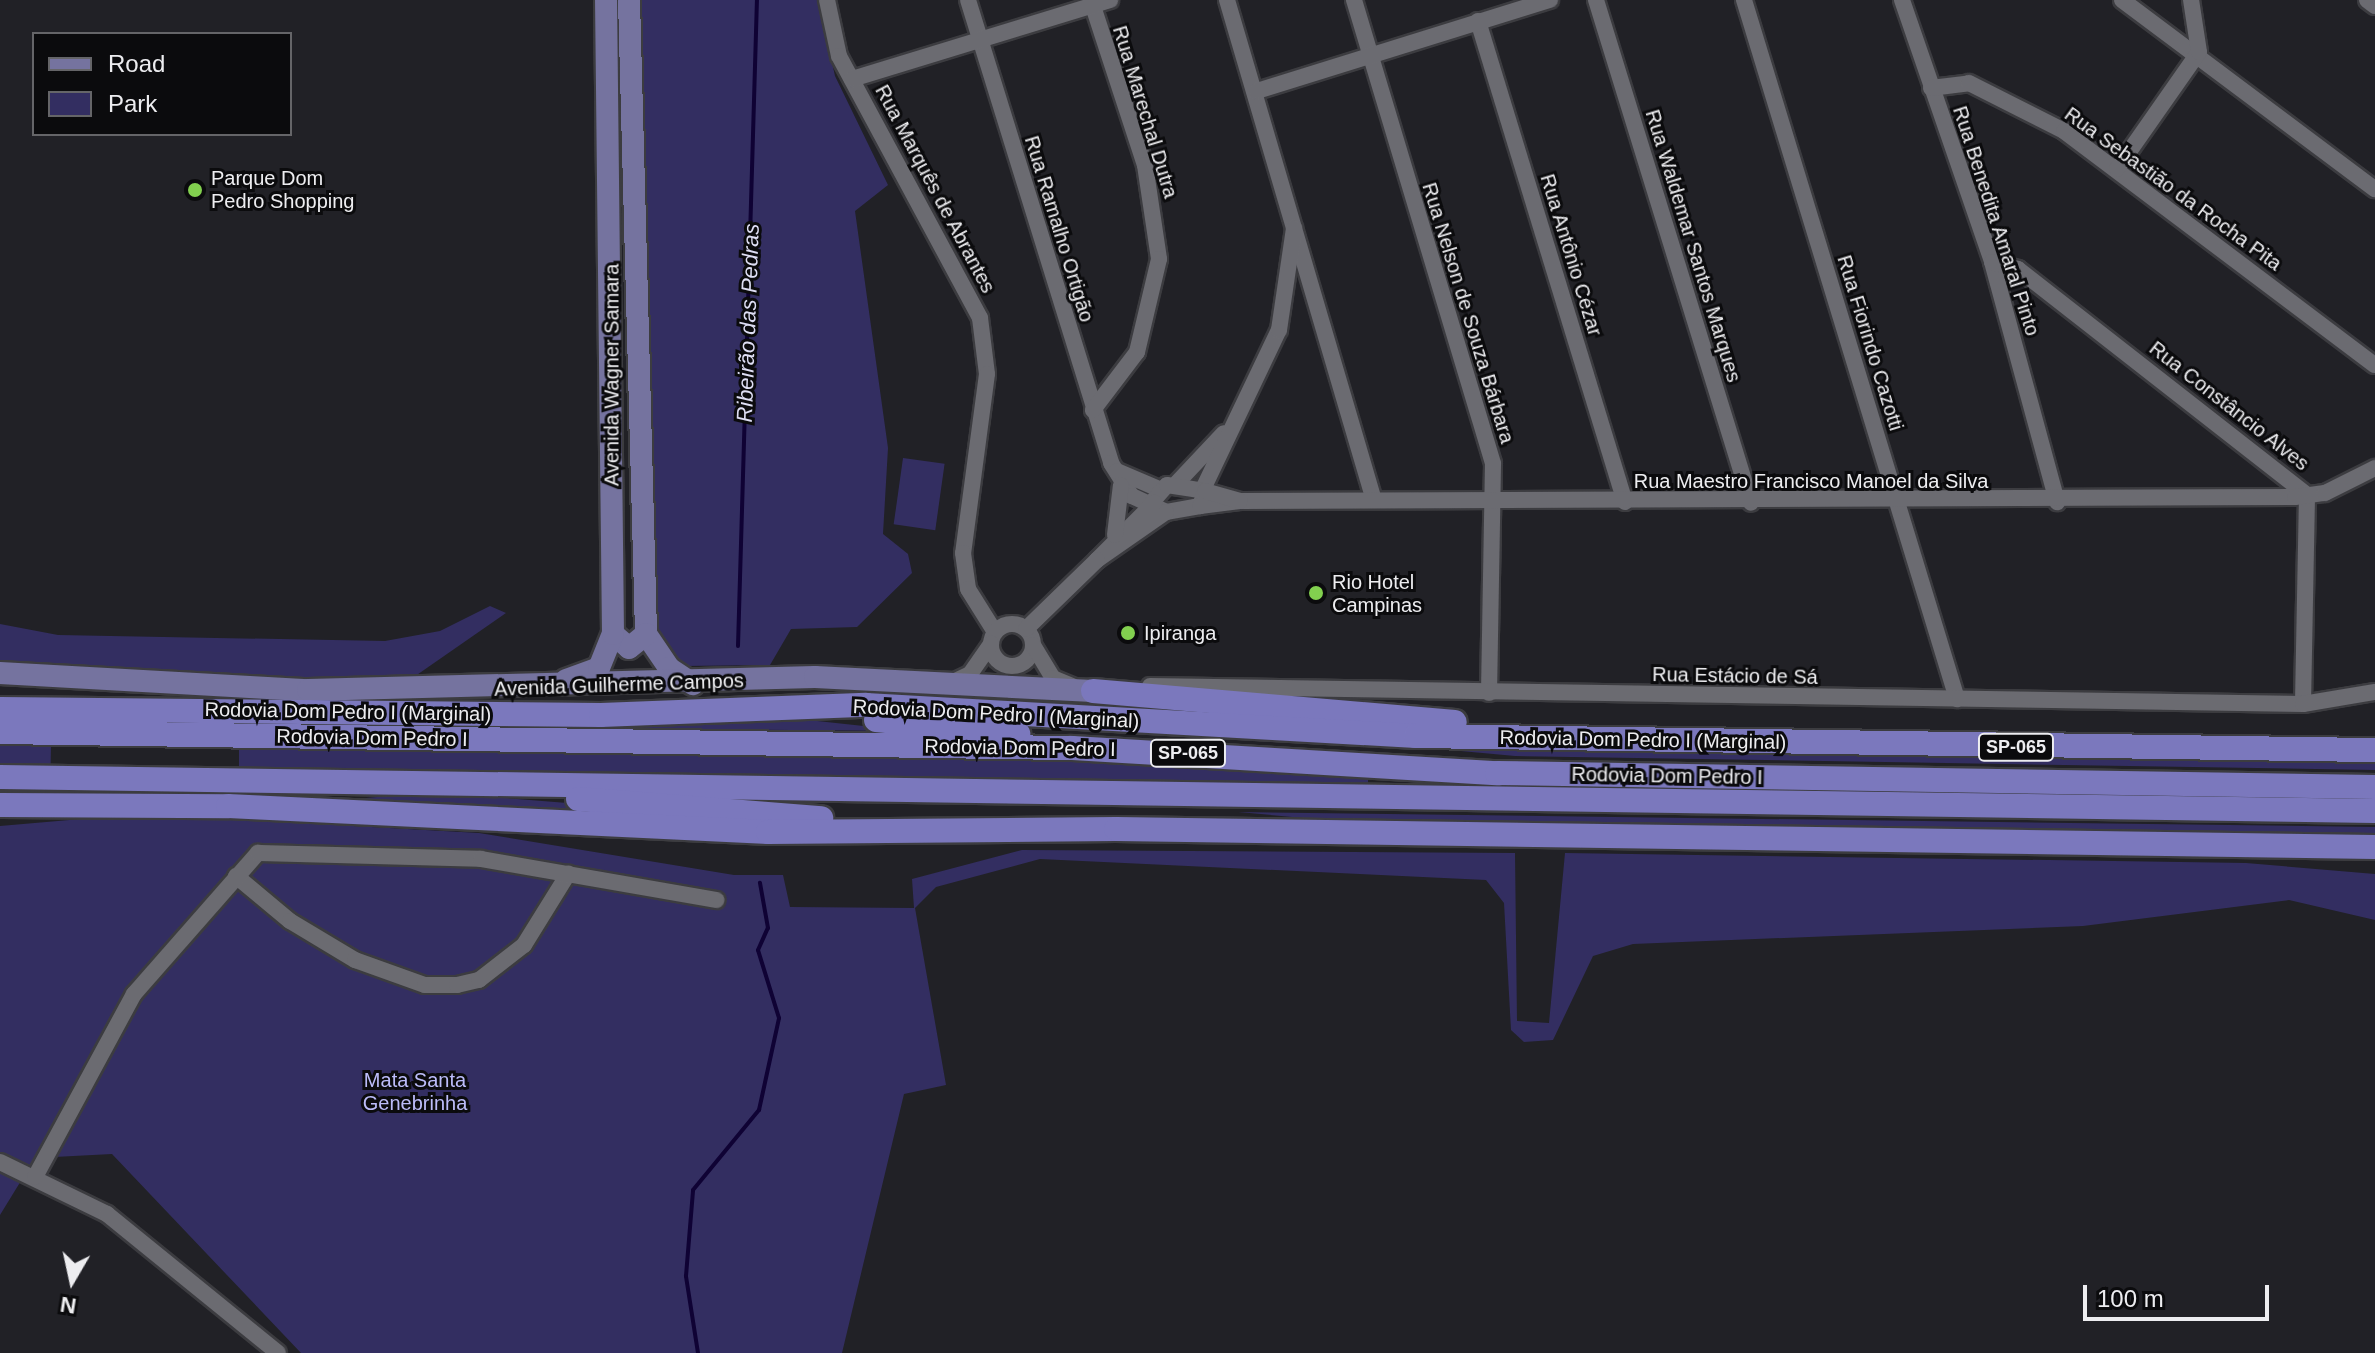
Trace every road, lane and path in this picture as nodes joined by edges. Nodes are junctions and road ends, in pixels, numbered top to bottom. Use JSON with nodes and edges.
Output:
{"nodes":[{"id":1,"x":606,"y":0,"type":"edge"},
{"id":2,"x":629,"y":0,"type":"edge"},
{"id":3,"x":827,"y":0,"type":"edge"},
{"id":4,"x":968,"y":0,"type":"edge"},
{"id":5,"x":1110,"y":0,"type":"edge"},
{"id":6,"x":1227,"y":0,"type":"edge"},
{"id":7,"x":1354,"y":0,"type":"edge"},
{"id":8,"x":1550,"y":0,"type":"edge"},
{"id":9,"x":1596,"y":0,"type":"edge"},
{"id":10,"x":1744,"y":0,"type":"edge"},
{"id":11,"x":1902,"y":0,"type":"edge"},
{"id":12,"x":2122,"y":0,"type":"edge"},
{"id":13,"x":2191,"y":0,"type":"edge"},
{"id":14,"x":2367,"y":0,"type":"edge"},
{"id":15,"x":1092,"y":3,"type":"edge"},
{"id":16,"x":2375,"y":6,"type":"edge"},
{"id":17,"x":1478,"y":21,"type":"junction"},
{"id":18,"x":982,"y":43,"type":"junction"},
{"id":19,"x":2199,"y":52,"type":"junction"},
{"id":20,"x":1368,"y":53,"type":"junction"},
{"id":21,"x":852,"y":79,"type":"junction"},
{"id":22,"x":1931,"y":88,"type":"junction"},
{"id":23,"x":1257,"y":91,"type":"junction"},
{"id":24,"x":2117,"y":169,"type":"junction"},
{"id":25,"x":2375,"y":189,"type":"edge"},
{"id":26,"x":1295,"y":218,"type":"junction"},
{"id":27,"x":1992,"y":262,"type":"junction"},
{"id":28,"x":2375,"y":365,"type":"edge"},
{"id":29,"x":1245,"y":407,"type":"junction"},
{"id":30,"x":1093,"y":410,"type":"junction"},
{"id":31,"x":2375,"y":468,"type":"edge"},
{"id":32,"x":1113,"y":469,"type":"junction"},
{"id":33,"x":1121,"y":485,"type":"junction"},
{"id":34,"x":1203,"y":495,"type":"junction"},
{"id":35,"x":2307,"y":495,"type":"junction"},
{"id":36,"x":1373,"y":497,"type":"junction"},
{"id":37,"x":1162,"y":498,"type":"junction"},
{"id":38,"x":1493,"y":500,"type":"junction"},
{"id":39,"x":1897,"y":501,"type":"junction"},
{"id":40,"x":1625,"y":502,"type":"junction"},
{"id":41,"x":2057,"y":502,"type":"junction"},
{"id":42,"x":1751,"y":503,"type":"junction"},
{"id":43,"x":1114,"y":538,"type":"junction"},
{"id":44,"x":1097,"y":560,"type":"junction"},
{"id":45,"x":1026,"y":629,"type":"junction"},
{"id":46,"x":613,"y":634,"type":"junction"},
{"id":47,"x":646,"y":634,"type":"junction"},
{"id":48,"x":993,"y":638,"type":"junction"},
{"id":49,"x":1033,"y":645,"type":"junction"},
{"id":50,"x":0,"y":673,"type":"edge"},
{"id":51,"x":693,"y":684,"type":"junction"},
{"id":52,"x":944,"y":686,"type":"junction"},
{"id":53,"x":523,"y":687,"type":"junction"},
{"id":54,"x":1093,"y":691,"type":"junction"},
{"id":55,"x":2375,"y":692,"type":"edge"},
{"id":56,"x":1489,"y":693,"type":"junction"},
{"id":57,"x":1957,"y":699,"type":"junction"},
{"id":58,"x":2303,"y":704,"type":"junction"},
{"id":59,"x":0,"y":709,"type":"edge"},
{"id":60,"x":601,"y":715,"type":"junction"},
{"id":61,"x":0,"y":732,"type":"edge"},
{"id":62,"x":1656,"y":740,"type":"junction"},
{"id":63,"x":2375,"y":747,"type":"edge"},
{"id":64,"x":1164,"y":751,"type":"junction"},
{"id":65,"x":0,"y":777,"type":"edge"},
{"id":66,"x":405,"y":782,"type":"junction"},
{"id":67,"x":2375,"y":787,"type":"edge"},
{"id":68,"x":0,"y":805,"type":"edge"},
{"id":69,"x":228,"y":806,"type":"junction"},
{"id":70,"x":2375,"y":811,"type":"edge"},
{"id":71,"x":0,"y":819,"type":"edge"},
{"id":72,"x":1116,"y":829,"type":"junction"},
{"id":73,"x":2245,"y":844,"type":"junction"},
{"id":74,"x":2375,"y":847,"type":"edge"},
{"id":75,"x":2375,"y":857,"type":"edge"},
{"id":76,"x":568,"y":874,"type":"junction"},
{"id":77,"x":236,"y":876,"type":"junction"},
{"id":78,"x":716,"y":900,"type":"dead end"},
{"id":79,"x":0,"y":1162,"type":"edge"},
{"id":80,"x":35,"y":1177,"type":"junction"},
{"id":81,"x":278,"y":1353,"type":"edge"}],
"edges":[{"from":1,"to":46,"type":"main road","name":"Avenida Wagner Samara"},
{"from":2,"to":47,"type":"main road","name":"Avenida Wagner Samara"},
{"from":3,"to":21,"type":"street","name":"Rua Marquês de Abrantes"},
{"from":4,"to":18,"type":"street","name":"Rua Ramalho Ortigão"},
{"from":5,"to":15,"type":"street"},
{"from":6,"to":23,"type":"street"},
{"from":7,"to":20,"type":"street","name":"Rua Nelson de Souza Bárbara"},
{"from":8,"to":17,"type":"street"},
{"from":9,"to":42,"type":"street","name":"Rua Waldemar Santos Marques"},
{"from":10,"to":39,"type":"street","name":"Rua Fiorindo Cazotti"},
{"from":11,"to":22,"type":"street","name":"Rua Benedita Amaral Pinto"},
{"from":12,"to":19,"type":"street"},
{"from":13,"to":19,"type":"street"},
{"from":14,"to":16,"type":"street"},
{"from":15,"to":18,"type":"street"},
{"from":15,"to":30,"type":"street","name":"Rua Marechal Dutra"},
{"from":17,"to":20,"type":"street"},
{"from":17,"to":40,"type":"street","name":"Rua Antônio Cézar"},
{"from":18,"to":21,"type":"street"},
{"from":18,"to":30,"type":"street","name":"Rua Ramalho Ortigão"},
{"from":19,"to":24,"type":"street"},
{"from":19,"to":25,"type":"street"},
{"from":20,"to":23,"type":"street"},
{"from":20,"to":38,"type":"street","name":"Rua Nelson de Souza Bárbara"},
{"from":21,"to":48,"type":"street","name":"Rua Marquês de Abrantes"},
{"from":22,"to":24,"type":"street","name":"Rua Sebastião da Rocha Pita"},
{"from":22,"to":27,"type":"street","name":"Rua Benedita Amaral Pinto"},
{"from":23,"to":26,"type":"street"},
{"from":24,"to":28,"type":"street","name":"Rua Sebastião da Rocha Pita"},
{"from":26,"to":29,"type":"street"},
{"from":26,"to":36,"type":"street"},
{"from":27,"to":35,"type":"street","name":"Rua Constâncio Alves"},
{"from":27,"to":41,"type":"street","name":"Rua Benedita Amaral Pinto"},
{"from":29,"to":34,"type":"street"},
{"from":29,"to":37,"type":"street"},
{"from":30,"to":32,"type":"street","name":"Rua Ramalho Ortigão"},
{"from":31,"to":35,"type":"street","name":"Rua Maestro Francisco Manoel da Silva"},
{"from":32,"to":33,"type":"street","name":"Rua Ramalho Ortigão"},
{"from":32,"to":37,"type":"street"},
{"from":33,"to":37,"type":"street"},
{"from":33,"to":43,"type":"street"},
{"from":34,"to":36,"type":"street","name":"Rua Maestro Francisco Manoel da Silva"},
{"from":34,"to":37,"type":"street"},
{"from":34,"to":37,"type":"street"},
{"from":35,"to":41,"type":"street","name":"Rua Maestro Francisco Manoel da Silva"},
{"from":35,"to":58,"type":"street","name":"Rua Constâncio Alves"},
{"from":36,"to":38,"type":"street","name":"Rua Maestro Francisco Manoel da Silva"},
{"from":37,"to":43,"type":"street"},
{"from":37,"to":44,"type":"street"},
{"from":38,"to":40,"type":"street","name":"Rua Maestro Francisco Manoel da Silva"},
{"from":38,"to":56,"type":"street","name":"Rua Nelson de Souza Bárbara"},
{"from":39,"to":41,"type":"street","name":"Rua Maestro Francisco Manoel da Silva"},
{"from":39,"to":42,"type":"street","name":"Rua Maestro Francisco Manoel da Silva"},
{"from":39,"to":57,"type":"street","name":"Rua Fiorindo Cazotti"},
{"from":40,"to":42,"type":"street","name":"Rua Maestro Francisco Manoel da Silva"},
{"from":43,"to":44,"type":"street"},
{"from":44,"to":45,"type":"street"},
{"from":45,"to":48,"type":"street"},
{"from":45,"to":49,"type":"street"},
{"from":46,"to":47,"type":"main road"},
{"from":46,"to":53,"type":"main road","name":"Avenida Wagner Samara"},
{"from":47,"to":51,"type":"main road"},
{"from":48,"to":49,"type":"street"},
{"from":48,"to":52,"type":"street"},
{"from":49,"to":54,"type":"street","name":"Rua Estácio de Sá"},
{"from":50,"to":53,"type":"main road","name":"Avenida Guilherme Campos"},
{"from":51,"to":52,"type":"main road","name":"Avenida Guilherme Campos"},
{"from":51,"to":53,"type":"main road","name":"Avenida Guilherme Campos"},
{"from":52,"to":54,"type":"main road","name":"Avenida Guilherme Campos"},
{"from":54,"to":56,"type":"street","name":"Rua Estácio de Sá"},
{"from":54,"to":62,"type":"highway"},
{"from":55,"to":58,"type":"street","name":"Rua Estácio de Sá"},
{"from":56,"to":57,"type":"street","name":"Rua Estácio de Sá"},
{"from":57,"to":58,"type":"street","name":"Rua Estácio de Sá"},
{"from":59,"to":60,"type":"highway","name":"Rodovia Dom Pedro I (Marginal)","number":"SP-065"},
{"from":60,"to":62,"type":"highway","name":"Rodovia Dom Pedro I (Marginal)","number":"SP-065"},
{"from":60,"to":64,"type":"highway"},
{"from":61,"to":64,"type":"highway","name":"Rodovia Dom Pedro I","number":"SP-065"},
{"from":62,"to":63,"type":"highway","name":"Rodovia Dom Pedro I (Marginal)","number":"SP-065"},
{"from":64,"to":67,"type":"highway","name":"Rodovia Dom Pedro I","number":"SP-065"},
{"from":65,"to":66,"type":"highway","name":"Rodovia Dom Pedro I","number":"SP-065"},
{"from":66,"to":70,"type":"highway","name":"Rodovia Dom Pedro I","number":"SP-065"},
{"from":66,"to":72,"type":"highway"},
{"from":68,"to":69,"type":"highway"},
{"from":69,"to":71,"type":"highway"},
{"from":69,"to":72,"type":"highway"},
{"from":72,"to":73,"type":"highway"},
{"from":73,"to":74,"type":"highway"},
{"from":73,"to":75,"type":"highway"},
{"from":76,"to":77,"type":"street"},
{"from":76,"to":77,"type":"street"},
{"from":76,"to":78,"type":"street"},
{"from":77,"to":80,"type":"street"},
{"from":79,"to":80,"type":"street"},
{"from":80,"to":81,"type":"street"}]}
